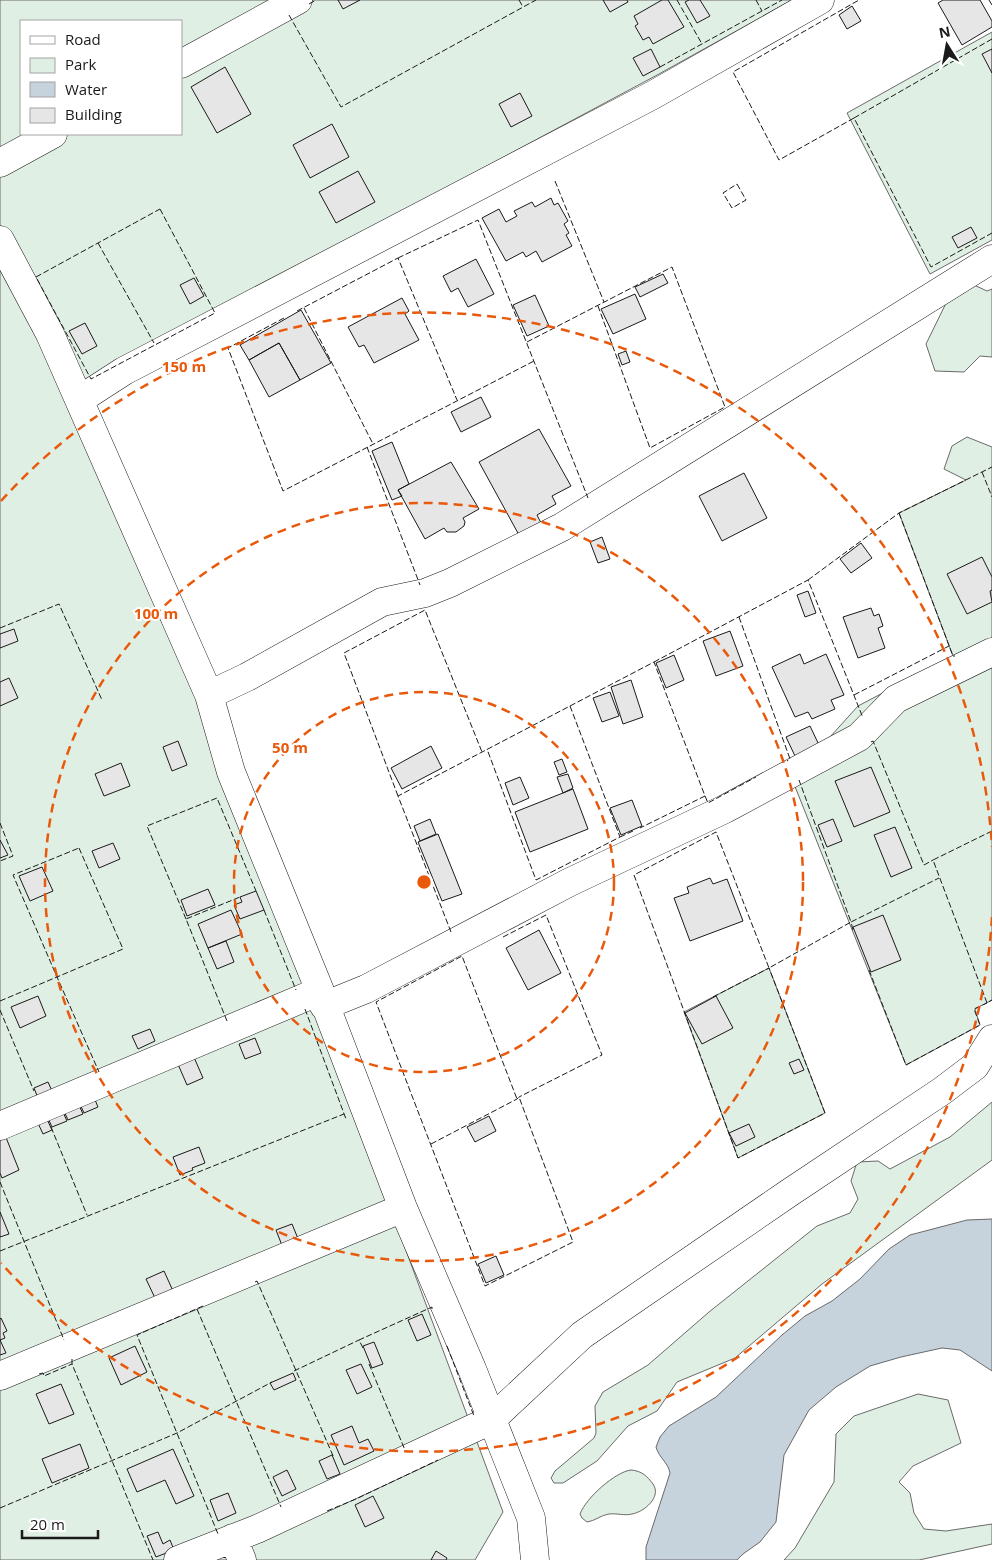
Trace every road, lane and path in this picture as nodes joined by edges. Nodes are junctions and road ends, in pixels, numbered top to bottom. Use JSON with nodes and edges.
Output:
{"nodes":[{"id":1,"x":298,"y":0,"type":"edge"},
{"id":2,"x":820,"y":0,"type":"edge"},
{"id":3,"x":182,"y":63,"type":"edge"},
{"id":4,"x":51,"y":135,"type":"edge"},
{"id":5,"x":0,"y":163,"type":"edge"},
{"id":6,"x":0,"y":240,"type":"edge"},
{"id":7,"x":992,"y":260,"type":"edge"},
{"id":8,"x":80,"y":400,"type":"junction"},
{"id":9,"x":992,"y":652,"type":"edge"},
{"id":10,"x":209,"y":695,"type":"junction"},
{"id":11,"x":322,"y":999,"type":"junction"},
{"id":12,"x":992,"y":1039,"type":"edge"},
{"id":13,"x":0,"y":1126,"type":"edge"},
{"id":14,"x":402,"y":1208,"type":"junction"},
{"id":15,"x":0,"y":1376,"type":"edge"},
{"id":16,"x":491,"y":1420,"type":"junction"},
{"id":17,"x":238,"y":1549,"type":"edge"},
{"id":18,"x":178,"y":1560,"type":"edge"},
{"id":19,"x":536,"y":1560,"type":"edge"}],
"edges":[{"from":1,"to":3,"type":"lane"},
{"from":2,"to":8,"type":"lane"},
{"from":4,"to":5,"type":"lane"},
{"from":6,"to":8,"type":"lane"},
{"from":7,"to":10,"type":"lane"},
{"from":8,"to":10,"type":"lane"},
{"from":9,"to":11,"type":"lane"},
{"from":10,"to":11,"type":"lane"},
{"from":11,"to":13,"type":"lane"},
{"from":11,"to":14,"type":"lane"},
{"from":12,"to":16,"type":"lane"},
{"from":14,"to":15,"type":"lane"},
{"from":14,"to":16,"type":"lane"},
{"from":16,"to":17,"type":"lane"},
{"from":16,"to":19,"type":"lane"},
{"from":17,"to":18,"type":"lane"}]}
